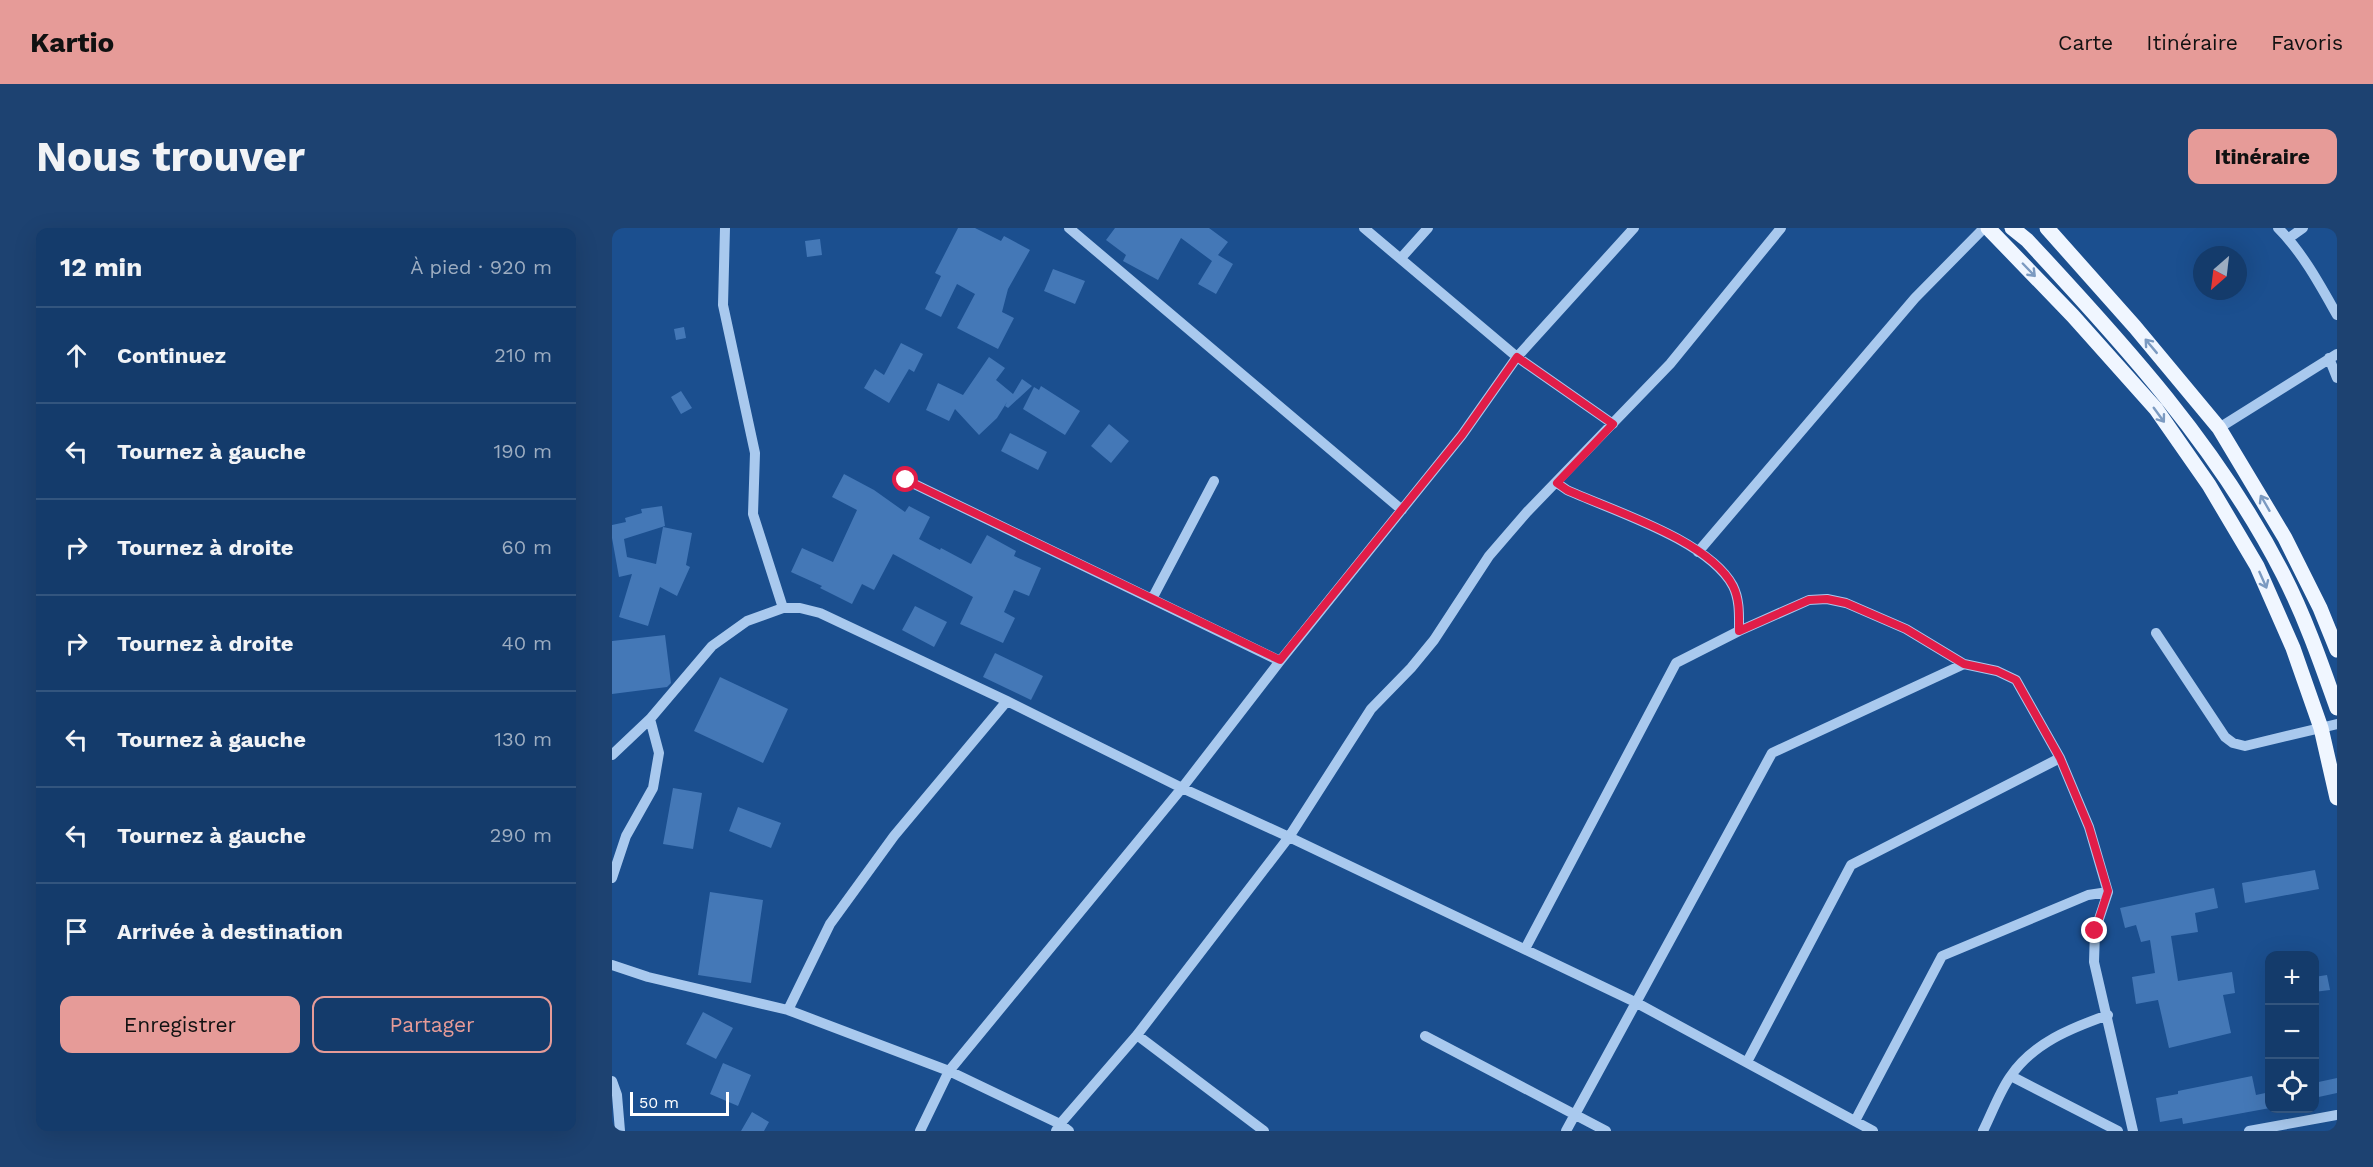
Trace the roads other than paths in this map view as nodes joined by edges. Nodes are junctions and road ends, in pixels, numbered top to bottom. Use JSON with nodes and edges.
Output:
{"nodes":[{"id":1,"x":725,"y":228,"type":"edge"},
{"id":2,"x":1069,"y":228,"type":"edge"},
{"id":3,"x":1364,"y":228,"type":"edge"},
{"id":4,"x":1428,"y":228,"type":"edge"},
{"id":5,"x":1634,"y":228,"type":"edge"},
{"id":6,"x":1781,"y":228,"type":"edge"},
{"id":7,"x":1986,"y":228,"type":"edge"},
{"id":8,"x":2012,"y":228,"type":"edge"},
{"id":9,"x":2048,"y":228,"type":"edge"},
{"id":10,"x":2278,"y":228,"type":"edge"},
{"id":11,"x":2304,"y":228,"type":"edge"},
{"id":12,"x":2024,"y":234,"type":"edge"},
{"id":13,"x":2289,"y":238,"type":"junction"},
{"id":14,"x":1401,"y":258,"type":"junction"},
{"id":15,"x":2337,"y":315,"type":"edge"},
{"id":16,"x":2333,"y":356,"type":"edge"},
{"id":17,"x":1517,"y":357,"type":"junction"},
{"id":18,"x":2337,"y":378,"type":"edge"},
{"id":19,"x":1613,"y":424,"type":"junction"},
{"id":20,"x":2220,"y":428,"type":"junction"},
{"id":21,"x":906,"y":480,"type":"dead end"},
{"id":22,"x":1214,"y":481,"type":"dead end"},
{"id":23,"x":1557,"y":483,"type":"junction"},
{"id":24,"x":1402,"y":510,"type":"junction"},
{"id":25,"x":1698,"y":552,"type":"junction"},
{"id":26,"x":1152,"y":599,"type":"junction"},
{"id":27,"x":783,"y":608,"type":"junction"},
{"id":28,"x":1739,"y":631,"type":"junction"},
{"id":29,"x":2156,"y":633,"type":"dead end"},
{"id":30,"x":2337,"y":650,"type":"edge"},
{"id":31,"x":1280,"y":660,"type":"junction"},
{"id":32,"x":1964,"y":664,"type":"junction"},
{"id":33,"x":1007,"y":701,"type":"junction"},
{"id":34,"x":2337,"y":708,"type":"edge"},
{"id":35,"x":650,"y":719,"type":"junction"},
{"id":36,"x":2337,"y":724,"type":"edge"},
{"id":37,"x":2321,"y":728,"type":"junction"},
{"id":38,"x":612,"y":755,"type":"edge"},
{"id":39,"x":2060,"y":758,"type":"junction"},
{"id":40,"x":1182,"y":788,"type":"junction"},
{"id":41,"x":2337,"y":798,"type":"edge"},
{"id":42,"x":1289,"y":837,"type":"junction"},
{"id":43,"x":612,"y":878,"type":"edge"},
{"id":44,"x":2108,"y":891,"type":"junction"},
{"id":45,"x":1525,"y":949,"type":"junction"},
{"id":46,"x":612,"y":965,"type":"edge"},
{"id":47,"x":1635,"y":1002,"type":"junction"},
{"id":48,"x":788,"y":1010,"type":"junction"},
{"id":49,"x":2108,"y":1015,"type":"junction"},
{"id":50,"x":1137,"y":1035,"type":"junction"},
{"id":51,"x":1425,"y":1036,"type":"dead end"},
{"id":52,"x":1747,"y":1062,"type":"junction"},
{"id":53,"x":949,"y":1071,"type":"junction"},
{"id":54,"x":2011,"y":1076,"type":"junction"},
{"id":55,"x":612,"y":1081,"type":"edge"},
{"id":56,"x":1574,"y":1114,"type":"junction"},
{"id":57,"x":2337,"y":1115,"type":"edge"},
{"id":58,"x":2313,"y":1120,"type":"junction"},
{"id":59,"x":1855,"y":1121,"type":"junction"},
{"id":60,"x":1061,"y":1129,"type":"edge"},
{"id":61,"x":620,"y":1131,"type":"edge"},
{"id":62,"x":920,"y":1131,"type":"edge"},
{"id":63,"x":1264,"y":1131,"type":"edge"},
{"id":64,"x":1566,"y":1131,"type":"edge"},
{"id":65,"x":1606,"y":1131,"type":"edge"},
{"id":66,"x":1873,"y":1131,"type":"edge"},
{"id":67,"x":1983,"y":1131,"type":"edge"},
{"id":68,"x":2118,"y":1131,"type":"edge"},
{"id":69,"x":2133,"y":1131,"type":"edge"},
{"id":70,"x":2249,"y":1131,"type":"edge"},
{"id":71,"x":2303,"y":1131,"type":"edge"}],
"edges":[{"from":1,"to":27,"type":"street"},
{"from":2,"to":24,"type":"street"},
{"from":3,"to":14,"type":"street"},
{"from":4,"to":14,"type":"street"},
{"from":5,"to":17,"type":"street"},
{"from":6,"to":19,"type":"street"},
{"from":7,"to":25,"type":"street"},
{"from":7,"to":37,"type":"main road","one_way":true},
{"from":8,"to":12,"type":"main road"},
{"from":20,"to":9,"type":"main road","one_way":true},
{"from":10,"to":13,"type":"street"},
{"from":11,"to":13,"type":"street"},
{"from":12,"to":34,"type":"main road"},
{"from":13,"to":15,"type":"street"},
{"from":14,"to":17,"type":"street"},
{"from":16,"to":18,"type":"street"},
{"from":16,"to":20,"type":"street"},
{"from":17,"to":19,"type":"street"},
{"from":17,"to":24,"type":"street"},
{"from":19,"to":23,"type":"street"},
{"from":30,"to":20,"type":"main road","one_way":true},
{"from":21,"to":26,"type":"street"},
{"from":22,"to":26,"type":"street"},
{"from":23,"to":25,"type":"street"},
{"from":23,"to":42,"type":"street"},
{"from":24,"to":31,"type":"street"},
{"from":25,"to":28,"type":"street"},
{"from":26,"to":31,"type":"street"},
{"from":27,"to":33,"type":"street"},
{"from":27,"to":35,"type":"street"},
{"from":28,"to":32,"type":"street"},
{"from":28,"to":45,"type":"street"},
{"from":29,"to":37,"type":"street"},
{"from":31,"to":40,"type":"street"},
{"from":32,"to":39,"type":"street"},
{"from":32,"to":47,"type":"street"},
{"from":33,"to":40,"type":"street"},
{"from":33,"to":48,"type":"street"},
{"from":35,"to":38,"type":"street"},
{"from":35,"to":43,"type":"street"},
{"from":36,"to":37,"type":"street"},
{"from":37,"to":41,"type":"main road"},
{"from":39,"to":44,"type":"street"},
{"from":39,"to":52,"type":"street"},
{"from":40,"to":42,"type":"street"},
{"from":40,"to":53,"type":"street"},
{"from":42,"to":45,"type":"street"},
{"from":42,"to":50,"type":"street"},
{"from":44,"to":49,"type":"street"},
{"from":44,"to":59,"type":"street"},
{"from":45,"to":47,"type":"street"},
{"from":46,"to":48,"type":"street"},
{"from":47,"to":52,"type":"street"},
{"from":47,"to":56,"type":"street"},
{"from":48,"to":53,"type":"street"},
{"from":49,"to":54,"type":"street"},
{"from":49,"to":69,"type":"street"},
{"from":50,"to":60,"type":"street"},
{"from":50,"to":63,"type":"street"},
{"from":51,"to":56,"type":"street"},
{"from":52,"to":59,"type":"street"},
{"from":53,"to":60,"type":"street"},
{"from":53,"to":62,"type":"street"},
{"from":54,"to":67,"type":"street"},
{"from":54,"to":68,"type":"street"},
{"from":55,"to":61,"type":"street"},
{"from":56,"to":64,"type":"street"},
{"from":56,"to":65,"type":"street"},
{"from":57,"to":58,"type":"street"},
{"from":58,"to":70,"type":"street"},
{"from":58,"to":71,"type":"street"},
{"from":59,"to":66,"type":"street"}]}
